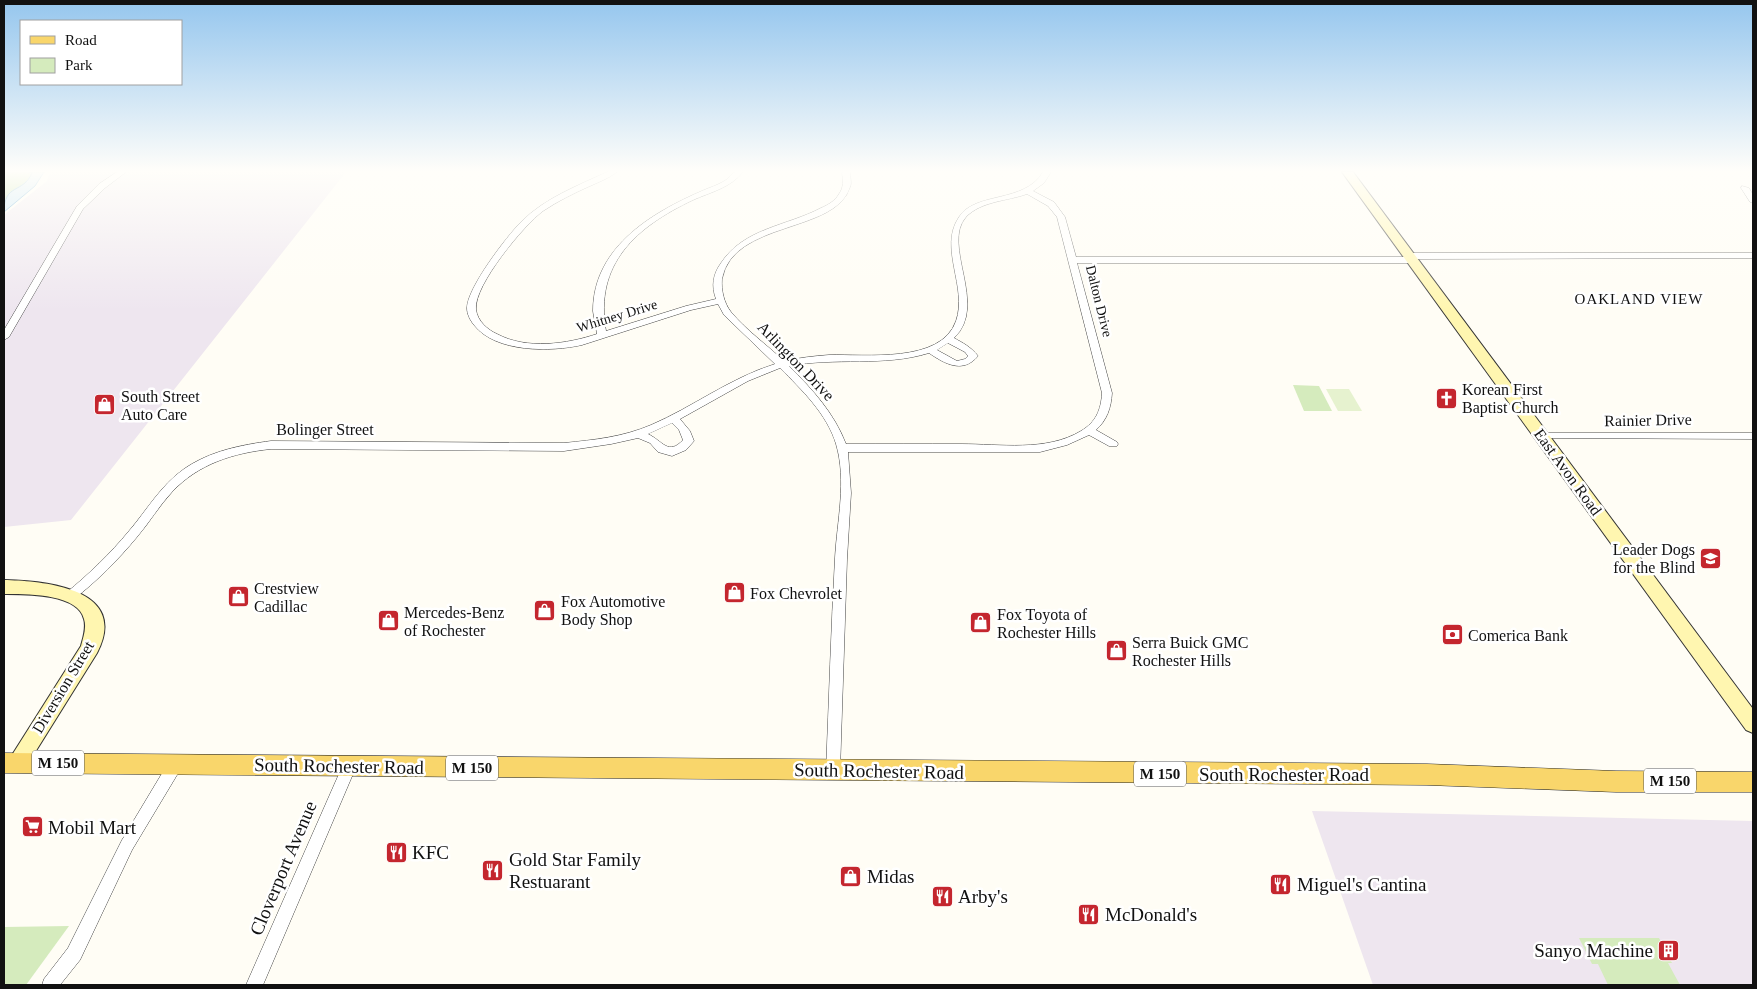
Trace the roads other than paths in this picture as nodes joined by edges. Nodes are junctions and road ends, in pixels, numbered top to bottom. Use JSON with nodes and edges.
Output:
{"nodes":[{"id":1,"x":74,"y":218,"type":"edge"},
{"id":2,"x":530,"y":218,"type":"edge"},
{"id":3,"x":655,"y":218,"type":"edge"},
{"id":4,"x":807,"y":218,"type":"edge"},
{"id":5,"x":962,"y":218,"type":"edge"},
{"id":6,"x":1061,"y":218,"type":"edge"},
{"id":7,"x":1381,"y":218,"type":"edge"},
{"id":8,"x":1753,"y":256,"type":"edge"},
{"id":9,"x":1410,"y":258,"type":"junction"},
{"id":10,"x":1072,"y":260,"type":"junction"},
{"id":11,"x":720,"y":302,"type":"junction"},
{"id":12,"x":602,"y":336,"type":"junction"},
{"id":13,"x":4,"y":337,"type":"edge"},
{"id":14,"x":948,"y":339,"type":"junction"},
{"id":15,"x":930,"y":349,"type":"junction"},
{"id":16,"x":780,"y":365,"type":"junction"},
{"id":17,"x":673,"y":418,"type":"junction"},
{"id":18,"x":1089,"y":431,"type":"junction"},
{"id":19,"x":639,"y":434,"type":"junction"},
{"id":20,"x":1542,"y":436,"type":"junction"},
{"id":21,"x":1753,"y":436,"type":"edge"},
{"id":22,"x":1112,"y":444,"type":"dead end"},
{"id":23,"x":843,"y":448,"type":"junction"},
{"id":24,"x":4,"y":587,"type":"edge"},
{"id":25,"x":70,"y":596,"type":"junction"},
{"id":26,"x":1753,"y":724,"type":"edge"},
{"id":27,"x":10,"y":763,"type":"edge"},
{"id":28,"x":175,"y":765,"type":"junction"},
{"id":29,"x":349,"y":767,"type":"junction"},
{"id":30,"x":833,"y":771,"type":"junction"},
{"id":31,"x":1753,"y":782,"type":"edge"},
{"id":32,"x":50,"y":985,"type":"edge"},
{"id":33,"x":254,"y":985,"type":"edge"}],
"edges":[{"from":1,"to":13,"type":"street"},
{"from":2,"to":12,"type":"street","name":"Whitney Drive"},
{"from":3,"to":12,"type":"street"},
{"from":4,"to":11,"type":"street"},
{"from":5,"to":14,"type":"street","name":"Bolinger Street"},
{"from":6,"to":10,"type":"street","name":"Dalton Drive"},
{"from":7,"to":9,"type":"main road","name":"East Avon Road"},
{"from":8,"to":9,"type":"street"},
{"from":9,"to":10,"type":"street"},
{"from":9,"to":20,"type":"main road","name":"East Avon Road"},
{"from":10,"to":18,"type":"street","name":"Dalton Drive"},
{"from":11,"to":12,"type":"street","name":"Whitney Drive"},
{"from":11,"to":16,"type":"street","name":"Arlington Drive"},
{"from":14,"to":15,"type":"street","name":"Bolinger Street"},
{"from":14,"to":15,"type":"street"},
{"from":15,"to":16,"type":"street","name":"Bolinger Street"},
{"from":16,"to":17,"type":"street","name":"Bolinger Street"},
{"from":16,"to":23,"type":"street","name":"Arlington Drive"},
{"from":17,"to":19,"type":"street","name":"Bolinger Street"},
{"from":17,"to":19,"type":"street"},
{"from":18,"to":22,"type":"street"},
{"from":18,"to":23,"type":"street","name":"Dalton Drive"},
{"from":19,"to":25,"type":"street","name":"Bolinger Street"},
{"from":20,"to":21,"type":"street","name":"Rainier Drive"},
{"from":20,"to":26,"type":"main road","name":"East Avon Road"},
{"from":23,"to":30,"type":"street","name":"Arlington Drive"},
{"from":24,"to":25,"type":"main road","name":"Diversion Street"},
{"from":25,"to":27,"type":"street","name":"Diversion Street"},
{"from":27,"to":28,"type":"main road","name":"South Rochester Road","number":"M 150"},
{"from":28,"to":29,"type":"main road","name":"South Rochester Road","number":"M 150"},
{"from":28,"to":32,"type":"street"},
{"from":29,"to":30,"type":"main road","name":"South Rochester Road","number":"M 150"},
{"from":29,"to":33,"type":"street","name":"Cloverport Avenue"},
{"from":30,"to":31,"type":"main road","name":"South Rochester Road","number":"M 150"}]}
